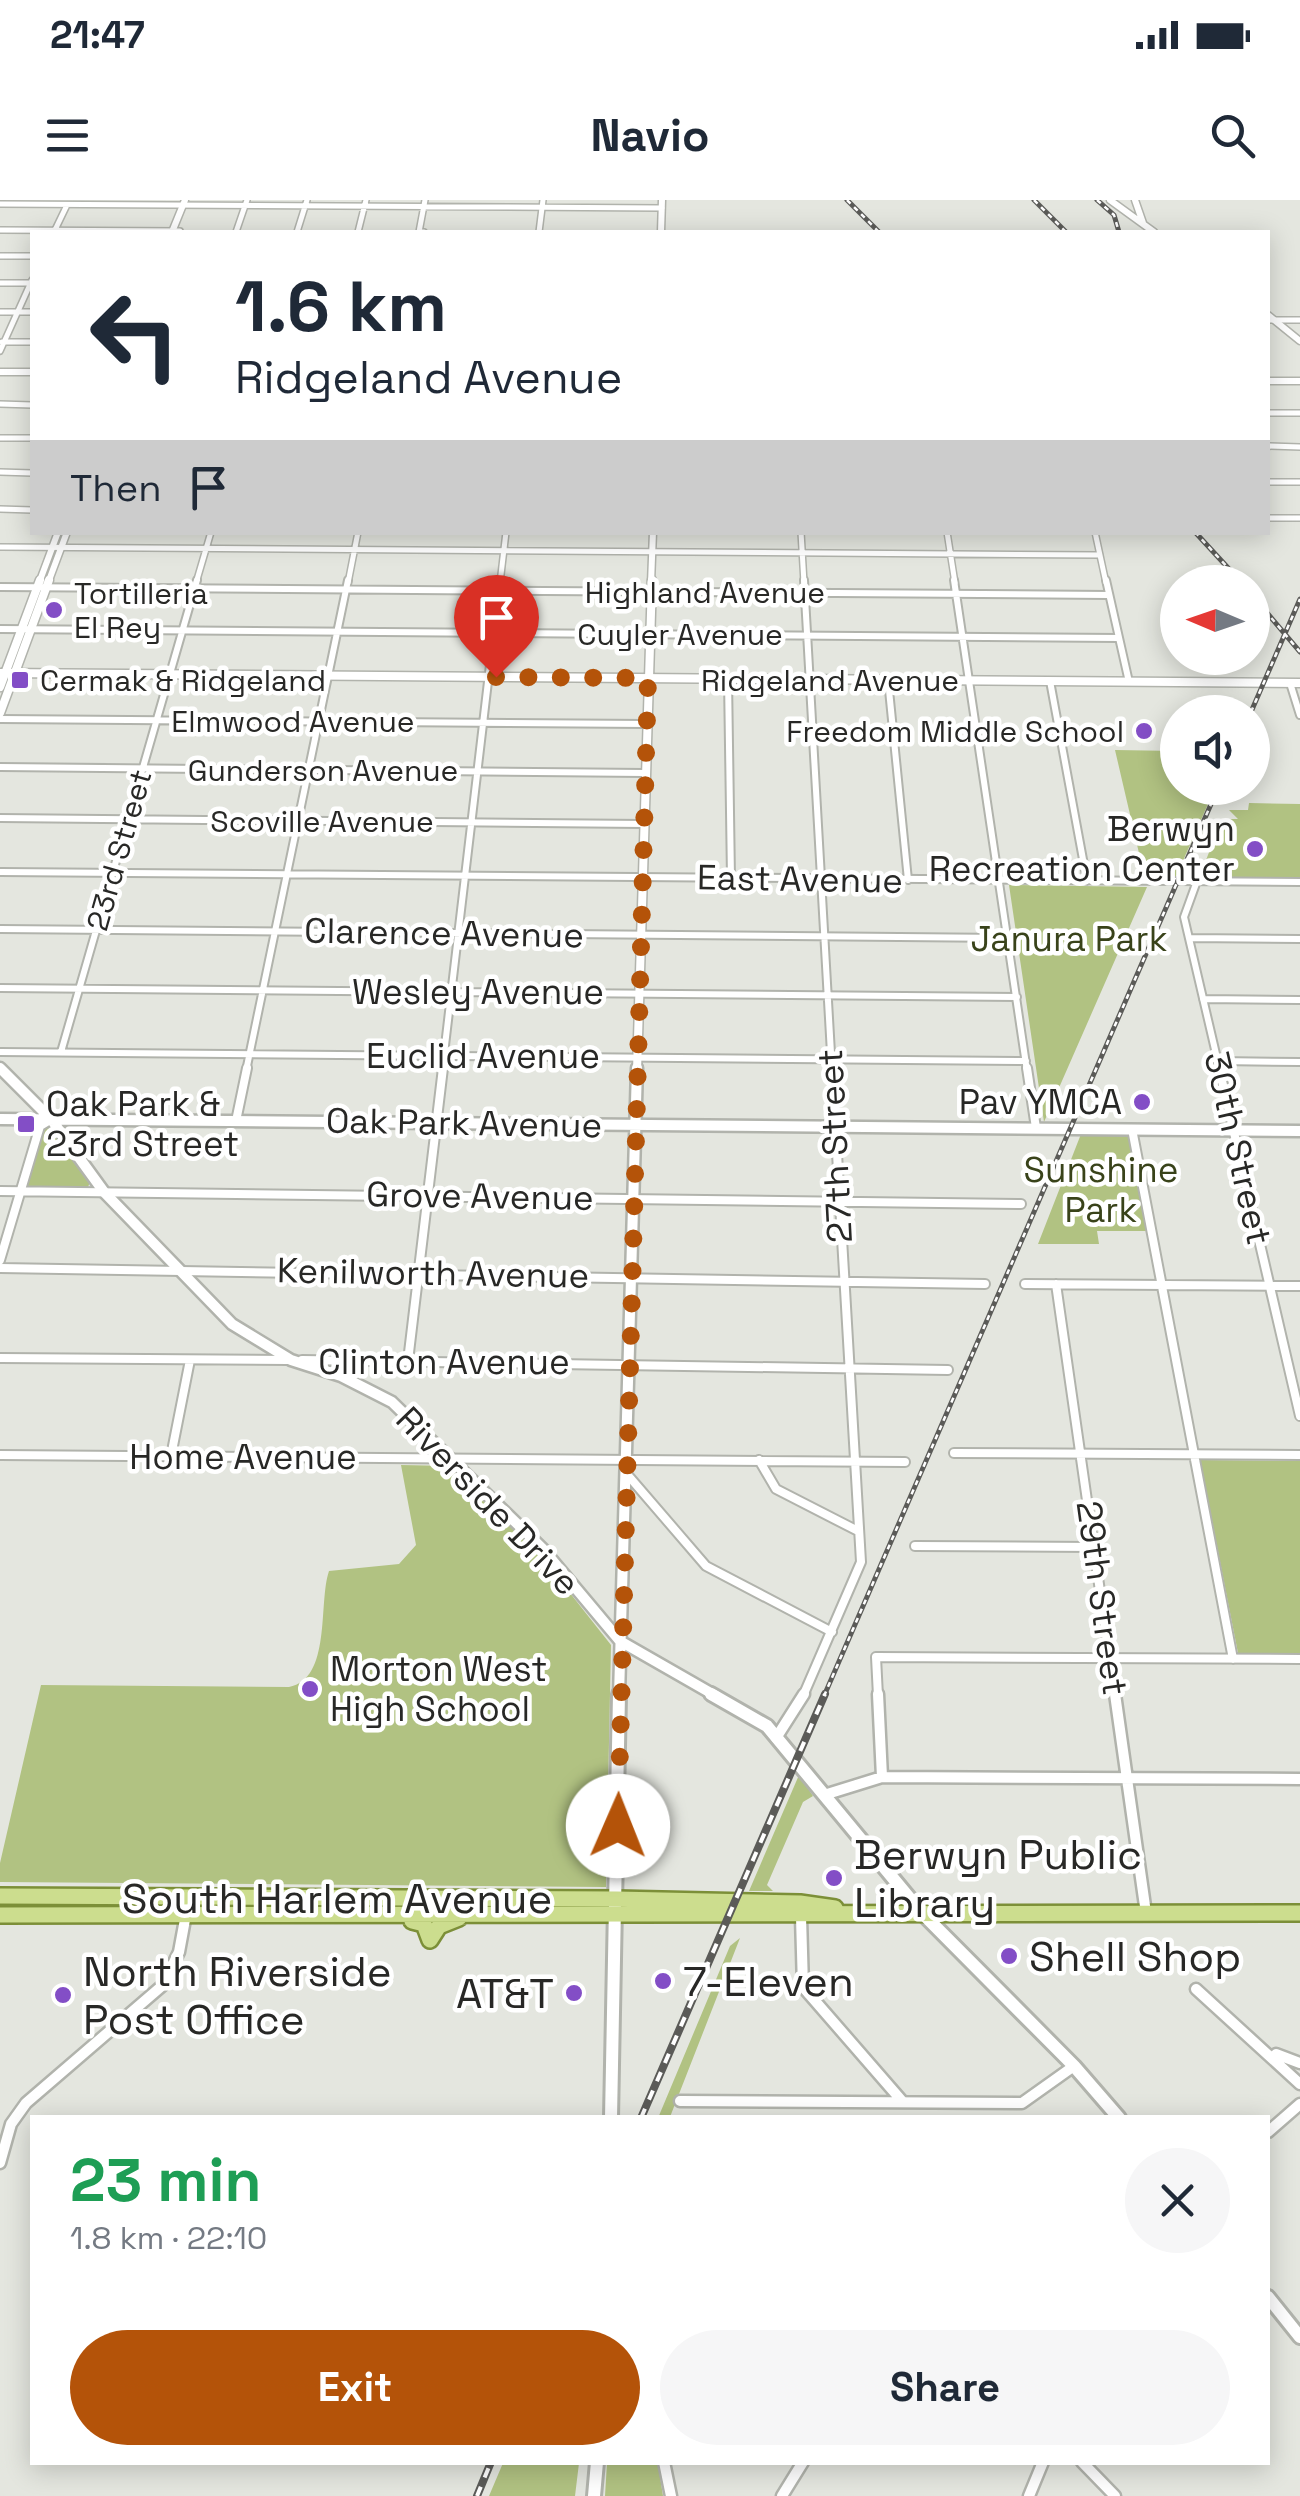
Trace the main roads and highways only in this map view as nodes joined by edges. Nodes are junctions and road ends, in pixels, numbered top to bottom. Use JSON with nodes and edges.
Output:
{"nodes":[{"id":1,"x":0,"y":1896,"type":"edge"},
{"id":2,"x":617,"y":1907,"type":"junction"},
{"id":3,"x":854,"y":1912,"type":"junction"},
{"id":4,"x":1300,"y":1913,"type":"edge"},
{"id":5,"x":0,"y":1915,"type":"edge"},
{"id":6,"x":369,"y":1915,"type":"junction"},
{"id":7,"x":472,"y":1915,"type":"junction"}],
"edges":[{"from":1,"to":2,"type":"main road","name":"South Harlem Avenue"},
{"from":2,"to":3,"type":"main road","name":"South Harlem Avenue"},
{"from":2,"to":3,"type":"main road","name":"South Harlem Avenue"},
{"from":2,"to":7,"type":"main road","name":"South Harlem Avenue"},
{"from":3,"to":4,"type":"main road","name":"South Harlem Avenue"},
{"from":5,"to":6,"type":"main road","name":"South Harlem Avenue"},
{"from":6,"to":7,"type":"main road","name":"South Harlem Avenue"},
{"from":6,"to":7,"type":"main road"}]}
